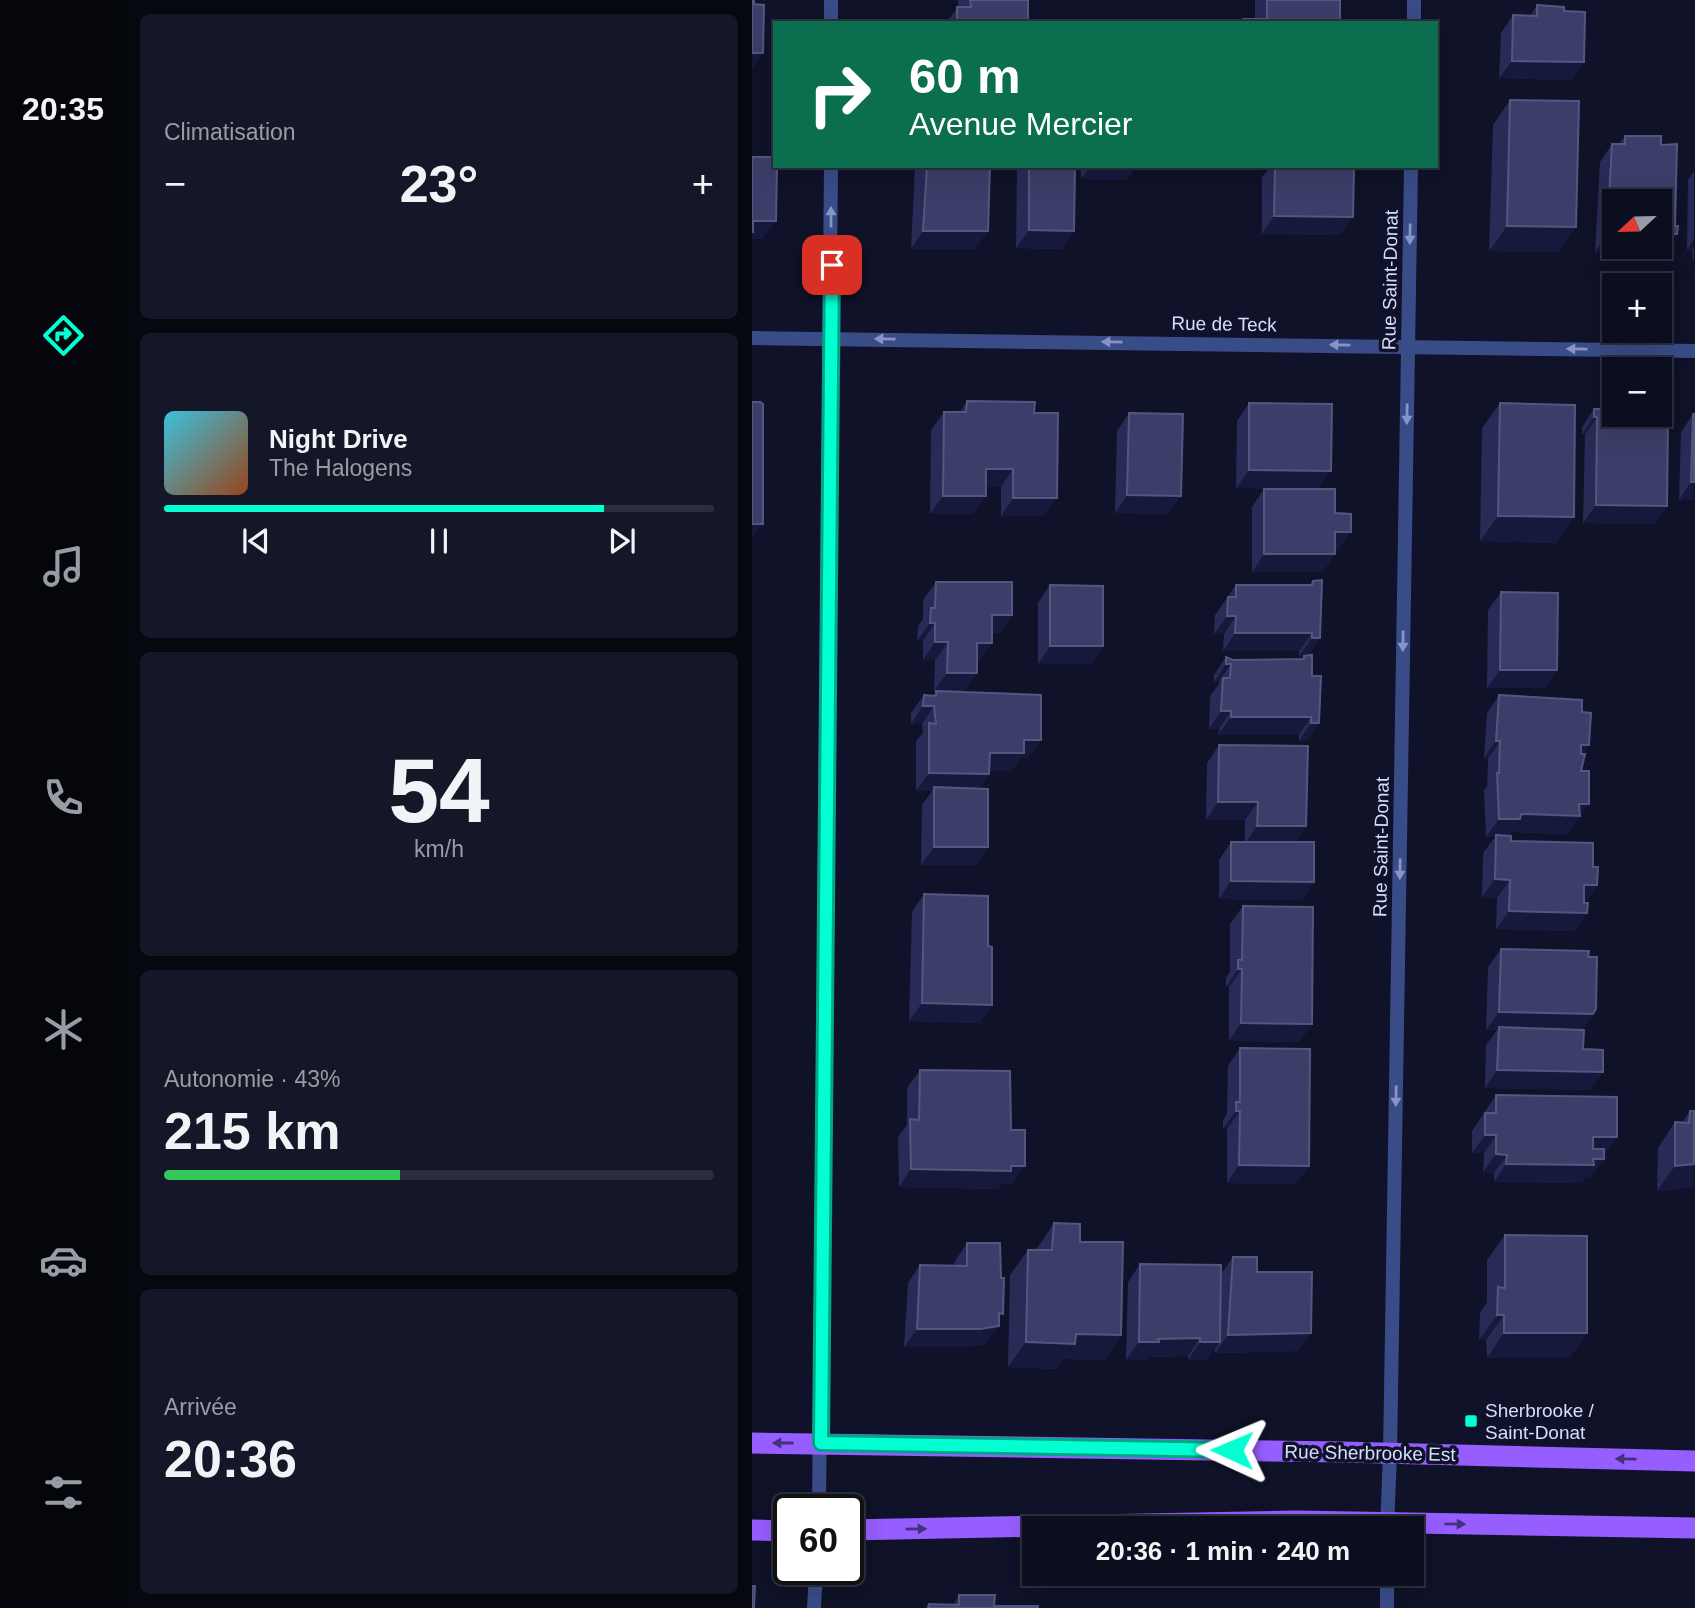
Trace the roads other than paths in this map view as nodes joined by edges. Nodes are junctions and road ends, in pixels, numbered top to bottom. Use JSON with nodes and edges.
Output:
{"nodes":[{"id":1,"x":831,"y":0,"type":"edge"},
{"id":2,"x":1414,"y":0,"type":"edge"},
{"id":3,"x":831,"y":21,"type":"edge"},
{"id":4,"x":1414,"y":21,"type":"edge"},
{"id":5,"x":831,"y":168,"type":"edge"},
{"id":6,"x":1411,"y":168,"type":"edge"},
{"id":7,"x":752,"y":338,"type":"edge"},
{"id":8,"x":832,"y":338,"type":"junction"},
{"id":9,"x":1408,"y":346,"type":"junction"},
{"id":10,"x":1695,"y":351,"type":"edge"},
{"id":11,"x":752,"y":1443,"type":"edge"},
{"id":12,"x":821,"y":1443,"type":"junction"},
{"id":13,"x":1390,"y":1454,"type":"junction"},
{"id":14,"x":1695,"y":1461,"type":"edge"},
{"id":15,"x":819,"y":1494,"type":"edge"},
{"id":16,"x":1387,"y":1516,"type":"edge"},
{"id":17,"x":1424,"y":1525,"type":"edge"},
{"id":18,"x":1022,"y":1527,"type":"edge"},
{"id":19,"x":1695,"y":1528,"type":"edge"},
{"id":20,"x":752,"y":1530,"type":"edge"},
{"id":21,"x":864,"y":1530,"type":"edge"},
{"id":22,"x":773,"y":1531,"type":"edge"},
{"id":23,"x":815,"y":1585,"type":"edge"},
{"id":24,"x":1387,"y":1586,"type":"edge"},
{"id":25,"x":814,"y":1608,"type":"edge"},
{"id":26,"x":1387,"y":1608,"type":"edge"}],
"edges":[{"from":1,"to":3,"type":"street"},
{"from":2,"to":4,"type":"street"},
{"from":8,"to":5,"type":"street","one_way":true},
{"from":6,"to":9,"type":"street","name":"Rue Saint-Donat","one_way":true},
{"from":7,"to":8,"type":"street","name":"Rue de Teck"},
{"from":9,"to":8,"type":"street","name":"Rue de Teck","one_way":true},
{"from":8,"to":12,"type":"street"},
{"from":10,"to":9,"type":"street","name":"Rue de Teck","one_way":true},
{"from":9,"to":13,"type":"street","name":"Rue Saint-Donat","one_way":true},
{"from":12,"to":11,"type":"main road","name":"Rue Sherbrooke Est","one_way":true},
{"from":12,"to":13,"type":"main road","name":"Rue Sherbrooke Est"},
{"from":12,"to":15,"type":"street"},
{"from":14,"to":13,"type":"main road","name":"Rue Sherbrooke Est","one_way":true},
{"from":13,"to":16,"type":"street","name":"Rue Saint-Donat"},
{"from":17,"to":19,"type":"main road","one_way":true},
{"from":21,"to":18,"type":"main road","one_way":true},
{"from":20,"to":22,"type":"main road"},
{"from":23,"to":25,"type":"street"},
{"from":24,"to":26,"type":"street"}]}
